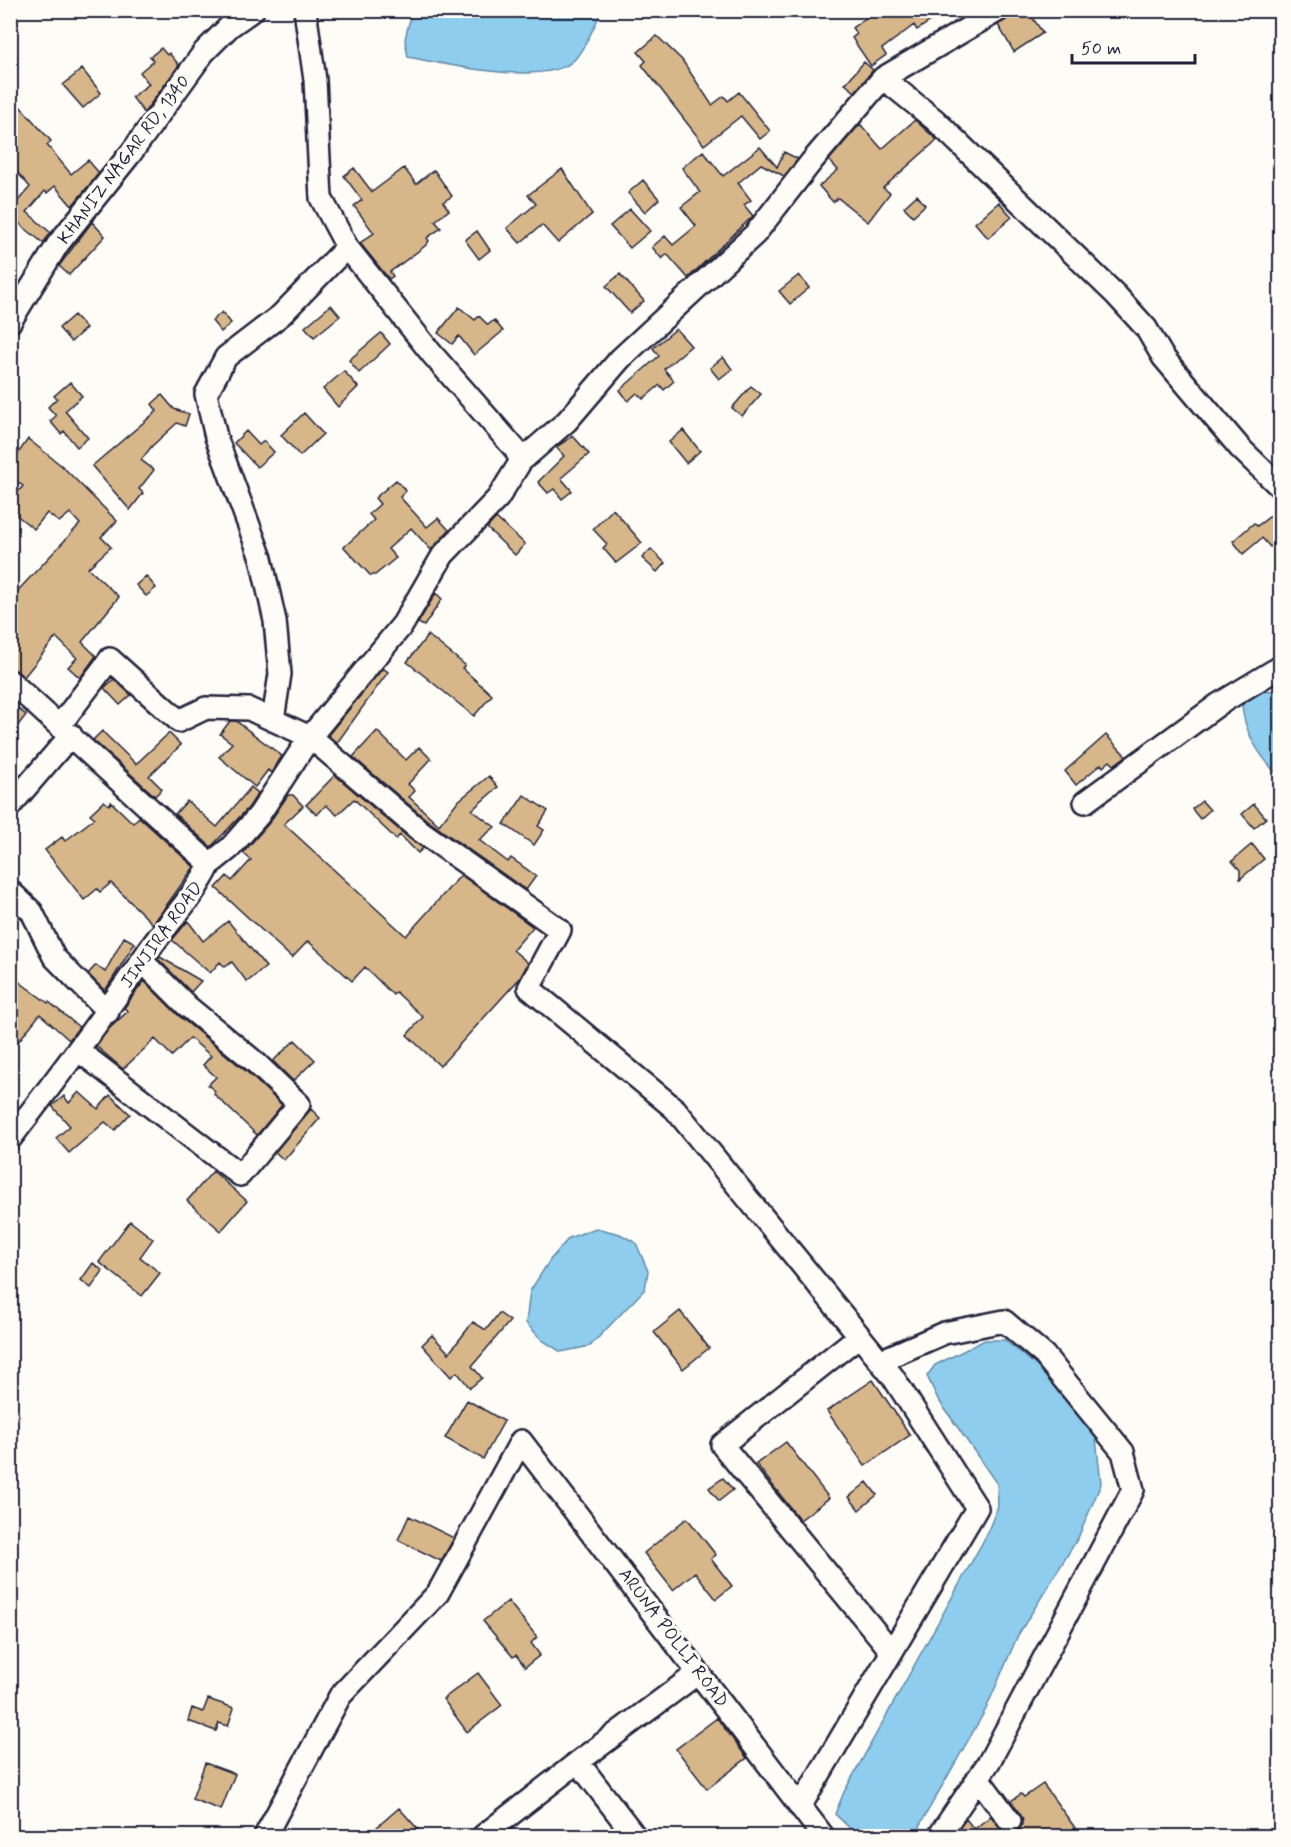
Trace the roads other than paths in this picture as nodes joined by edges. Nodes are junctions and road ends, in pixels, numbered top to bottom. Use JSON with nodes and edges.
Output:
{"nodes":[{"id":1,"x":253,"y":10,"type":"edge"},
{"id":2,"x":305,"y":10,"type":"edge"},
{"id":3,"x":999,"y":10,"type":"edge"},
{"id":4,"x":883,"y":78,"type":"junction"},
{"id":5,"x":347,"y":247,"type":"junction"},
{"id":6,"x":10,"y":322,"type":"edge"},
{"id":7,"x":521,"y":461,"type":"junction"},
{"id":8,"x":1281,"y":487,"type":"edge"},
{"id":9,"x":1281,"y":667,"type":"edge"},
{"id":10,"x":10,"y":681,"type":"edge"},
{"id":11,"x":273,"y":720,"type":"junction"},
{"id":12,"x":66,"y":730,"type":"junction"},
{"id":13,"x":310,"y":737,"type":"junction"},
{"id":14,"x":1085,"y":802,"type":"dead end"},
{"id":15,"x":10,"y":806,"type":"edge"},
{"id":16,"x":210,"y":864,"type":"junction"},
{"id":17,"x":10,"y":891,"type":"edge"},
{"id":18,"x":142,"y":961,"type":"junction"},
{"id":19,"x":108,"y":1012,"type":"junction"},
{"id":20,"x":79,"y":1052,"type":"junction"},
{"id":21,"x":10,"y":1139,"type":"edge"},
{"id":22,"x":859,"y":1336,"type":"junction"},
{"id":23,"x":880,"y":1361,"type":"junction"},
{"id":24,"x":892,"y":1652,"type":"junction"},
{"id":25,"x":698,"y":1672,"type":"junction"},
{"id":26,"x":578,"y":1761,"type":"junction"},
{"id":27,"x":978,"y":1778,"type":"junction"},
{"id":28,"x":800,"y":1807,"type":"junction"},
{"id":29,"x":1010,"y":1821,"type":"dead end"},
{"id":30,"x":265,"y":1836,"type":"edge"},
{"id":31,"x":483,"y":1836,"type":"edge"},
{"id":32,"x":635,"y":1836,"type":"edge"},
{"id":33,"x":823,"y":1836,"type":"edge"},
{"id":34,"x":939,"y":1836,"type":"edge"}],
"edges":[{"from":1,"to":6,"type":"street","name":"KHANIZ NAGAR RD, 1340"},
{"from":2,"to":5,"type":"street"},
{"from":3,"to":4,"type":"street"},
{"from":4,"to":7,"type":"street"},
{"from":4,"to":8,"type":"street"},
{"from":5,"to":7,"type":"street"},
{"from":5,"to":11,"type":"street"},
{"from":7,"to":13,"type":"street"},
{"from":9,"to":14,"type":"street"},
{"from":10,"to":12,"type":"street","name":"JINJIRA ROAD"},
{"from":11,"to":12,"type":"street"},
{"from":11,"to":13,"type":"street"},
{"from":12,"to":15,"type":"street"},
{"from":12,"to":16,"type":"street","name":"JINJIRA ROAD"},
{"from":13,"to":16,"type":"street"},
{"from":13,"to":22,"type":"street"},
{"from":16,"to":18,"type":"street","name":"JINJIRA ROAD"},
{"from":17,"to":19,"type":"street"},
{"from":18,"to":19,"type":"street","name":"JINJIRA ROAD"},
{"from":18,"to":20,"type":"street"},
{"from":19,"to":20,"type":"street","name":"JINJIRA ROAD"},
{"from":20,"to":21,"type":"street","name":"JINJIRA ROAD"},
{"from":22,"to":23,"type":"street"},
{"from":22,"to":24,"type":"street"},
{"from":23,"to":24,"type":"street"},
{"from":23,"to":27,"type":"street"},
{"from":24,"to":28,"type":"street"},
{"from":25,"to":26,"type":"street"},
{"from":25,"to":28,"type":"street","name":"ARUNA POLLI ROAD"},
{"from":25,"to":30,"type":"street","name":"ARUNA POLLI ROAD"},
{"from":26,"to":31,"type":"street"},
{"from":26,"to":32,"type":"street"},
{"from":27,"to":29,"type":"street"},
{"from":27,"to":34,"type":"street"},
{"from":28,"to":33,"type":"street","name":"ARUNA POLLI ROAD"}]}
